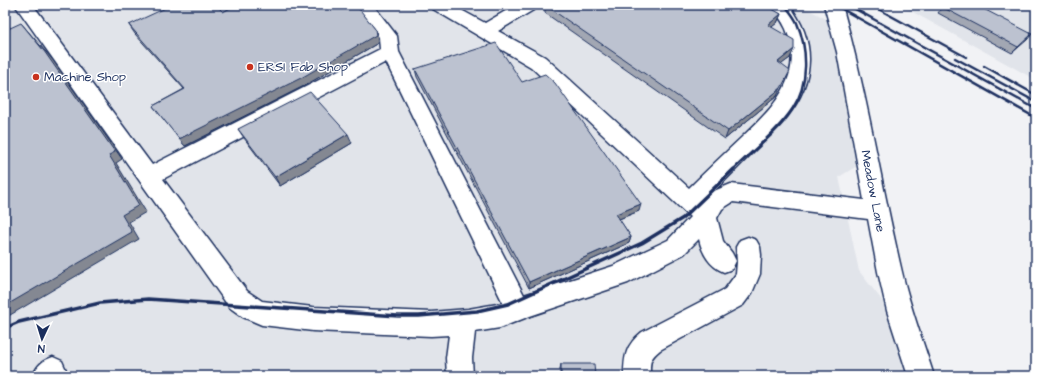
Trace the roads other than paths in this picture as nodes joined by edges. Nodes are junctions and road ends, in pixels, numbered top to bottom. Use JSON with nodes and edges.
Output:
{"nodes":[{"id":1,"x":24,"y":5,"type":"edge"},
{"id":2,"x":364,"y":5,"type":"edge"},
{"id":3,"x":439,"y":5,"type":"edge"},
{"id":4,"x":529,"y":5,"type":"edge"},
{"id":5,"x":780,"y":5,"type":"edge"},
{"id":6,"x":833,"y":5,"type":"edge"},
{"id":7,"x":485,"y":31,"type":"junction"},
{"id":8,"x":390,"y":52,"type":"junction"},
{"id":9,"x":148,"y":177,"type":"junction"},
{"id":10,"x":697,"y":210,"type":"junction"},
{"id":11,"x":877,"y":211,"type":"junction"},
{"id":12,"x":748,"y":248,"type":"dead end"},
{"id":13,"x":724,"y":261,"type":"dead end"},
{"id":14,"x":509,"y":312,"type":"junction"},
{"id":15,"x":463,"y":322,"type":"junction"},
{"id":16,"x":460,"y":376,"type":"edge"},
{"id":17,"x":637,"y":376,"type":"edge"},
{"id":18,"x":921,"y":376,"type":"edge"}],
"edges":[{"from":1,"to":9,"type":"street"},
{"from":2,"to":8,"type":"street"},
{"from":3,"to":7,"type":"street"},
{"from":4,"to":7,"type":"street"},
{"from":5,"to":10,"type":"street"},
{"from":6,"to":11,"type":"street","name":"Meadow Lane"},
{"from":7,"to":10,"type":"street"},
{"from":8,"to":9,"type":"street"},
{"from":8,"to":14,"type":"street"},
{"from":9,"to":15,"type":"street"},
{"from":10,"to":11,"type":"street"},
{"from":10,"to":13,"type":"street"},
{"from":10,"to":14,"type":"street"},
{"from":11,"to":18,"type":"street","name":"Meadow Lane"},
{"from":12,"to":17,"type":"street"},
{"from":14,"to":15,"type":"street"},
{"from":15,"to":16,"type":"street"}]}
